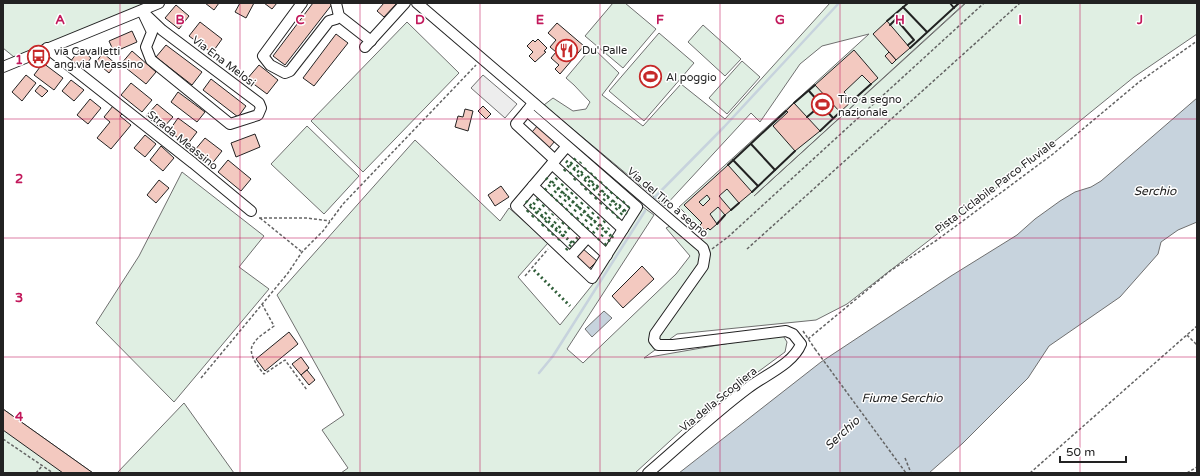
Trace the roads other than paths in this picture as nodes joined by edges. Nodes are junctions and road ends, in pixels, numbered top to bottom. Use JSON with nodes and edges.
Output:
{"nodes":[{"id":1,"x":157,"y":3,"type":"edge"},
{"id":2,"x":302,"y":3,"type":"edge"},
{"id":3,"x":336,"y":3,"type":"edge"},
{"id":4,"x":405,"y":3,"type":"edge"},
{"id":5,"x":417,"y":3,"type":"edge"},
{"id":6,"x":142,"y":11,"type":"junction"},
{"id":7,"x":339,"y":16,"type":"junction"},
{"id":8,"x":47,"y":48,"type":"junction"},
{"id":9,"x":3,"y":67,"type":"edge"},
{"id":10,"x":530,"y":107,"type":"junction"},
{"id":11,"x":567,"y":146,"type":"junction"},
{"id":12,"x":553,"y":162,"type":"junction"},
{"id":13,"x":533,"y":186,"type":"junction"},
{"id":14,"x":255,"y":214,"type":"road end"},
{"id":15,"x":623,"y":229,"type":"junction"},
{"id":16,"x":588,"y":237,"type":"junction"},
{"id":17,"x":607,"y":254,"type":"junction"},
{"id":18,"x":570,"y":257,"type":"junction"},
{"id":19,"x":801,"y":344,"type":"joint"},
{"id":20,"x":648,"y":473,"type":"edge"}],
"edges":[{"from":1,"to":6,"type":"street"},
{"from":2,"to":7,"type":"street"},
{"from":3,"to":7,"type":"street"},
{"from":4,"to":7,"type":"street"},
{"from":5,"to":10,"type":"street","name":"Via del Tiro a segno"},
{"from":6,"to":6,"type":"street","name":"Via Ena Melosi"},
{"from":6,"to":8,"type":"street"},
{"from":8,"to":9,"type":"street"},
{"from":8,"to":14,"type":"street","name":"Strada Meassino"},
{"from":10,"to":11,"type":"street"},
{"from":10,"to":12,"type":"street"},
{"from":10,"to":19,"type":"street","name":"Via del Tiro a segno"},
{"from":11,"to":12,"type":"street"},
{"from":11,"to":15,"type":"street"},
{"from":12,"to":13,"type":"street"},
{"from":12,"to":15,"type":"street"},
{"from":13,"to":16,"type":"street"},
{"from":13,"to":18,"type":"street"},
{"from":15,"to":17,"type":"street"},
{"from":16,"to":17,"type":"street"},
{"from":16,"to":18,"type":"street"},
{"from":17,"to":18,"type":"street"},
{"from":19,"to":20,"type":"street","name":"Via della Scogliera"}]}
